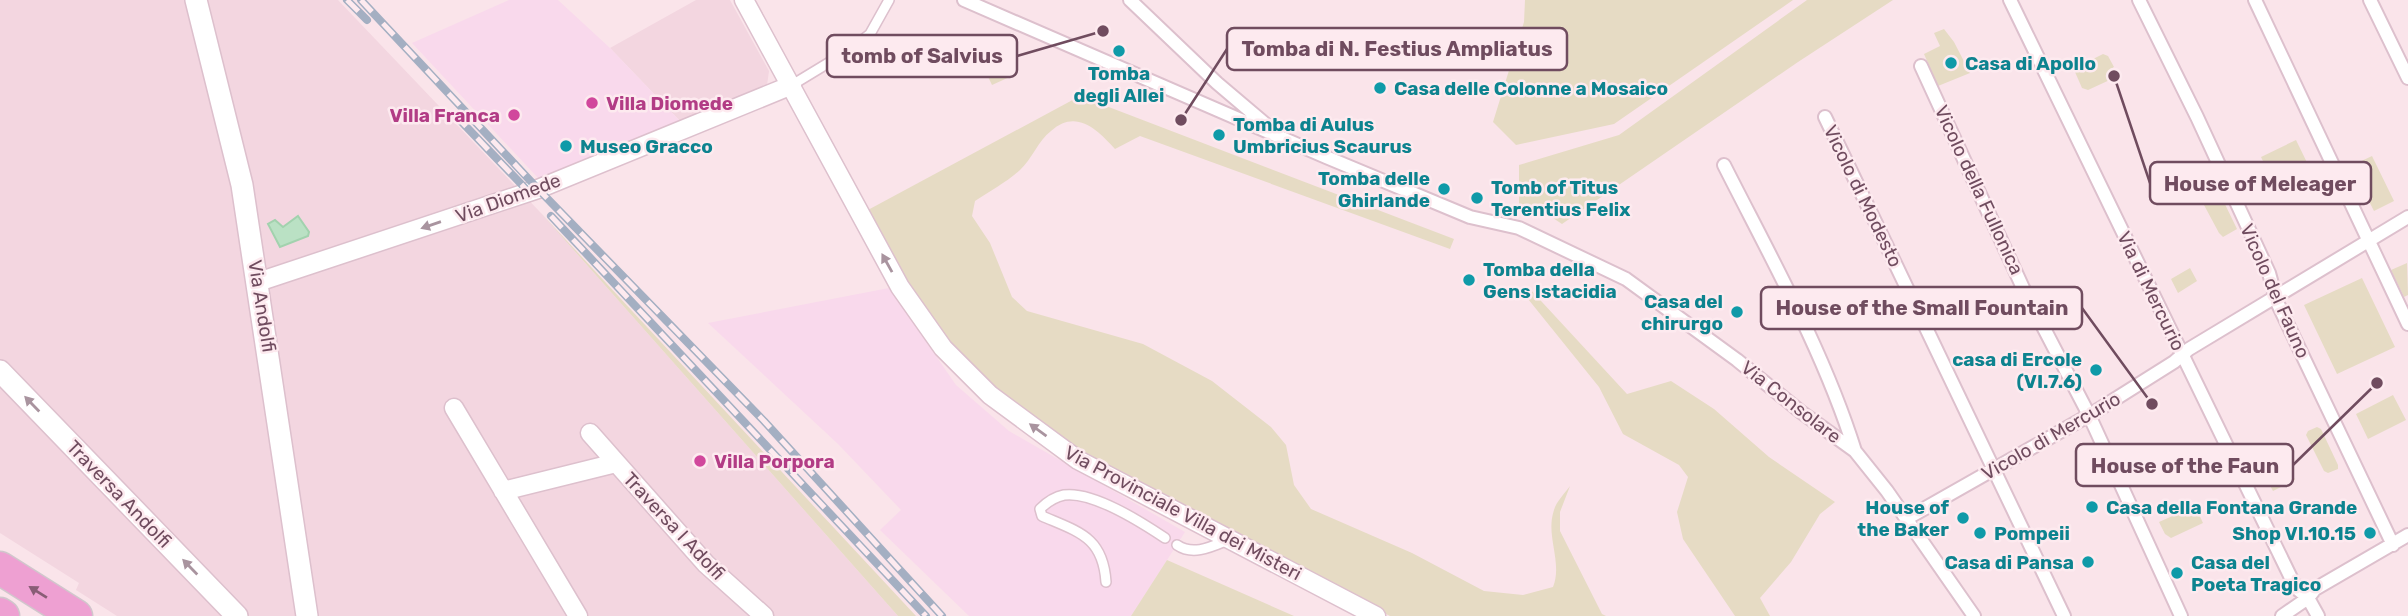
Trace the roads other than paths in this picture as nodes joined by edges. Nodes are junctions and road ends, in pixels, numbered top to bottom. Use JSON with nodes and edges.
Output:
{"nodes":[{"id":1,"x":196,"y":0,"type":"edge"},
{"id":2,"x":744,"y":0,"type":"edge"},
{"id":3,"x":889,"y":0,"type":"edge"},
{"id":4,"x":964,"y":0,"type":"edge"},
{"id":5,"x":1130,"y":0,"type":"edge"},
{"id":6,"x":2010,"y":0,"type":"edge"},
{"id":7,"x":2139,"y":0,"type":"edge"},
{"id":8,"x":2255,"y":0,"type":"edge"},
{"id":9,"x":2370,"y":0,"type":"edge"},
{"id":10,"x":1921,"y":66,"type":"dead end"},
{"id":11,"x":2408,"y":78,"type":"edge"},
{"id":12,"x":792,"y":85,"type":"junction"},
{"id":13,"x":1825,"y":117,"type":"dead end"},
{"id":14,"x":1281,"y":137,"type":"junction"},
{"id":15,"x":1724,"y":165,"type":"dead end"},
{"id":16,"x":2408,"y":217,"type":"edge"},
{"id":17,"x":2368,"y":241,"type":"junction"},
{"id":18,"x":258,"y":282,"type":"junction"},
{"id":19,"x":2275,"y":297,"type":"junction"},
{"id":20,"x":2408,"y":324,"type":"edge"},
{"id":21,"x":2182,"y":355,"type":"junction"},
{"id":22,"x":0,"y":371,"type":"edge"},
{"id":23,"x":453,"y":408,"type":"dead end"},
{"id":24,"x":2089,"y":415,"type":"junction"},
{"id":25,"x":590,"y":433,"type":"dead end"},
{"id":26,"x":1855,"y":451,"type":"junction"},
{"id":27,"x":616,"y":463,"type":"junction"},
{"id":28,"x":1994,"y":469,"type":"junction"},
{"id":29,"x":503,"y":491,"type":"junction"},
{"id":30,"x":1906,"y":519,"type":"junction"},
{"id":31,"x":2408,"y":536,"type":"edge"},
{"id":32,"x":1165,"y":538,"type":"dead end"},
{"id":33,"x":1230,"y":540,"type":"junction"},
{"id":34,"x":1177,"y":545,"type":"dead end"},
{"id":35,"x":2393,"y":545,"type":"junction"},
{"id":36,"x":0,"y":568,"type":"edge"},
{"id":37,"x":1106,"y":582,"type":"dead end"},
{"id":38,"x":2308,"y":598,"type":"junction"},
{"id":39,"x":76,"y":616,"type":"edge"},
{"id":40,"x":237,"y":616,"type":"edge"},
{"id":41,"x":307,"y":616,"type":"edge"},
{"id":42,"x":578,"y":616,"type":"edge"},
{"id":43,"x":764,"y":616,"type":"edge"},
{"id":44,"x":1376,"y":616,"type":"edge"},
{"id":45,"x":1974,"y":616,"type":"edge"},
{"id":46,"x":2064,"y":616,"type":"edge"},
{"id":47,"x":2181,"y":616,"type":"edge"},
{"id":48,"x":2282,"y":616,"type":"edge"},
{"id":49,"x":2318,"y":616,"type":"edge"}],
"edges":[{"from":1,"to":18,"type":"street","name":"Via Andolfi"},
{"from":2,"to":12,"type":"street","name":"Via Provinciale Villa dei Misteri"},
{"from":3,"to":12,"type":"lane"},
{"from":4,"to":14,"type":"street","name":"Via Consolare"},
{"from":5,"to":14,"type":"street"},
{"from":6,"to":21,"type":"street","name":"Via di Mercurio"},
{"from":7,"to":19,"type":"street","name":"Vicolo del Fauno"},
{"from":8,"to":17,"type":"street"},
{"from":9,"to":11,"type":"street"},
{"from":10,"to":24,"type":"street","name":"Vicolo della Fullonica"},
{"from":12,"to":18,"type":"street","name":"Via Diomede","one_way":true},
{"from":33,"to":12,"type":"street","name":"Via Provinciale Villa dei Misteri","one_way":true},
{"from":13,"to":28,"type":"street","name":"Vicolo di Modesto"},
{"from":14,"to":26,"type":"street","name":"Via Consolare"},
{"from":15,"to":26,"type":"street"},
{"from":16,"to":17,"type":"street","name":"Vicolo di Mercurio"},
{"from":17,"to":19,"type":"street","name":"Vicolo di Mercurio"},
{"from":17,"to":20,"type":"street"},
{"from":18,"to":41,"type":"street","name":"Via Andolfi"},
{"from":19,"to":21,"type":"street","name":"Vicolo di Mercurio"},
{"from":19,"to":35,"type":"street","name":"Vicolo del Fauno"},
{"from":21,"to":24,"type":"street","name":"Vicolo di Mercurio"},
{"from":21,"to":38,"type":"street","name":"Via di Mercurio"},
{"from":40,"to":22,"type":"street","name":"Traversa Andolfi","one_way":true},
{"from":23,"to":29,"type":"street"},
{"from":24,"to":28,"type":"street","name":"Vicolo di Mercurio"},
{"from":24,"to":47,"type":"street","name":"Vicolo della Fullonica"},
{"from":25,"to":27,"type":"street","name":"Traversa I Adolfi"},
{"from":26,"to":30,"type":"street","name":"Via Consolare"},
{"from":27,"to":29,"type":"street","name":"Traversa I Adolfi"},
{"from":27,"to":43,"type":"street","name":"Traversa I Adolfi"},
{"from":28,"to":30,"type":"street","name":"Vicolo di Mercurio"},
{"from":28,"to":46,"type":"street","name":"Vicolo di Modesto"},
{"from":29,"to":42,"type":"street"},
{"from":30,"to":45,"type":"street","name":"Via Consolare"},
{"from":31,"to":35,"type":"street"},
{"from":32,"to":37,"type":"lane"},
{"from":33,"to":34,"type":"lane"},
{"from":33,"to":44,"type":"street","name":"Via Provinciale Villa dei Misteri"},
{"from":35,"to":38,"type":"street"},
{"from":39,"to":36,"type":"highway","one_way":true},
{"from":38,"to":48,"type":"street"},
{"from":38,"to":49,"type":"street"}]}
